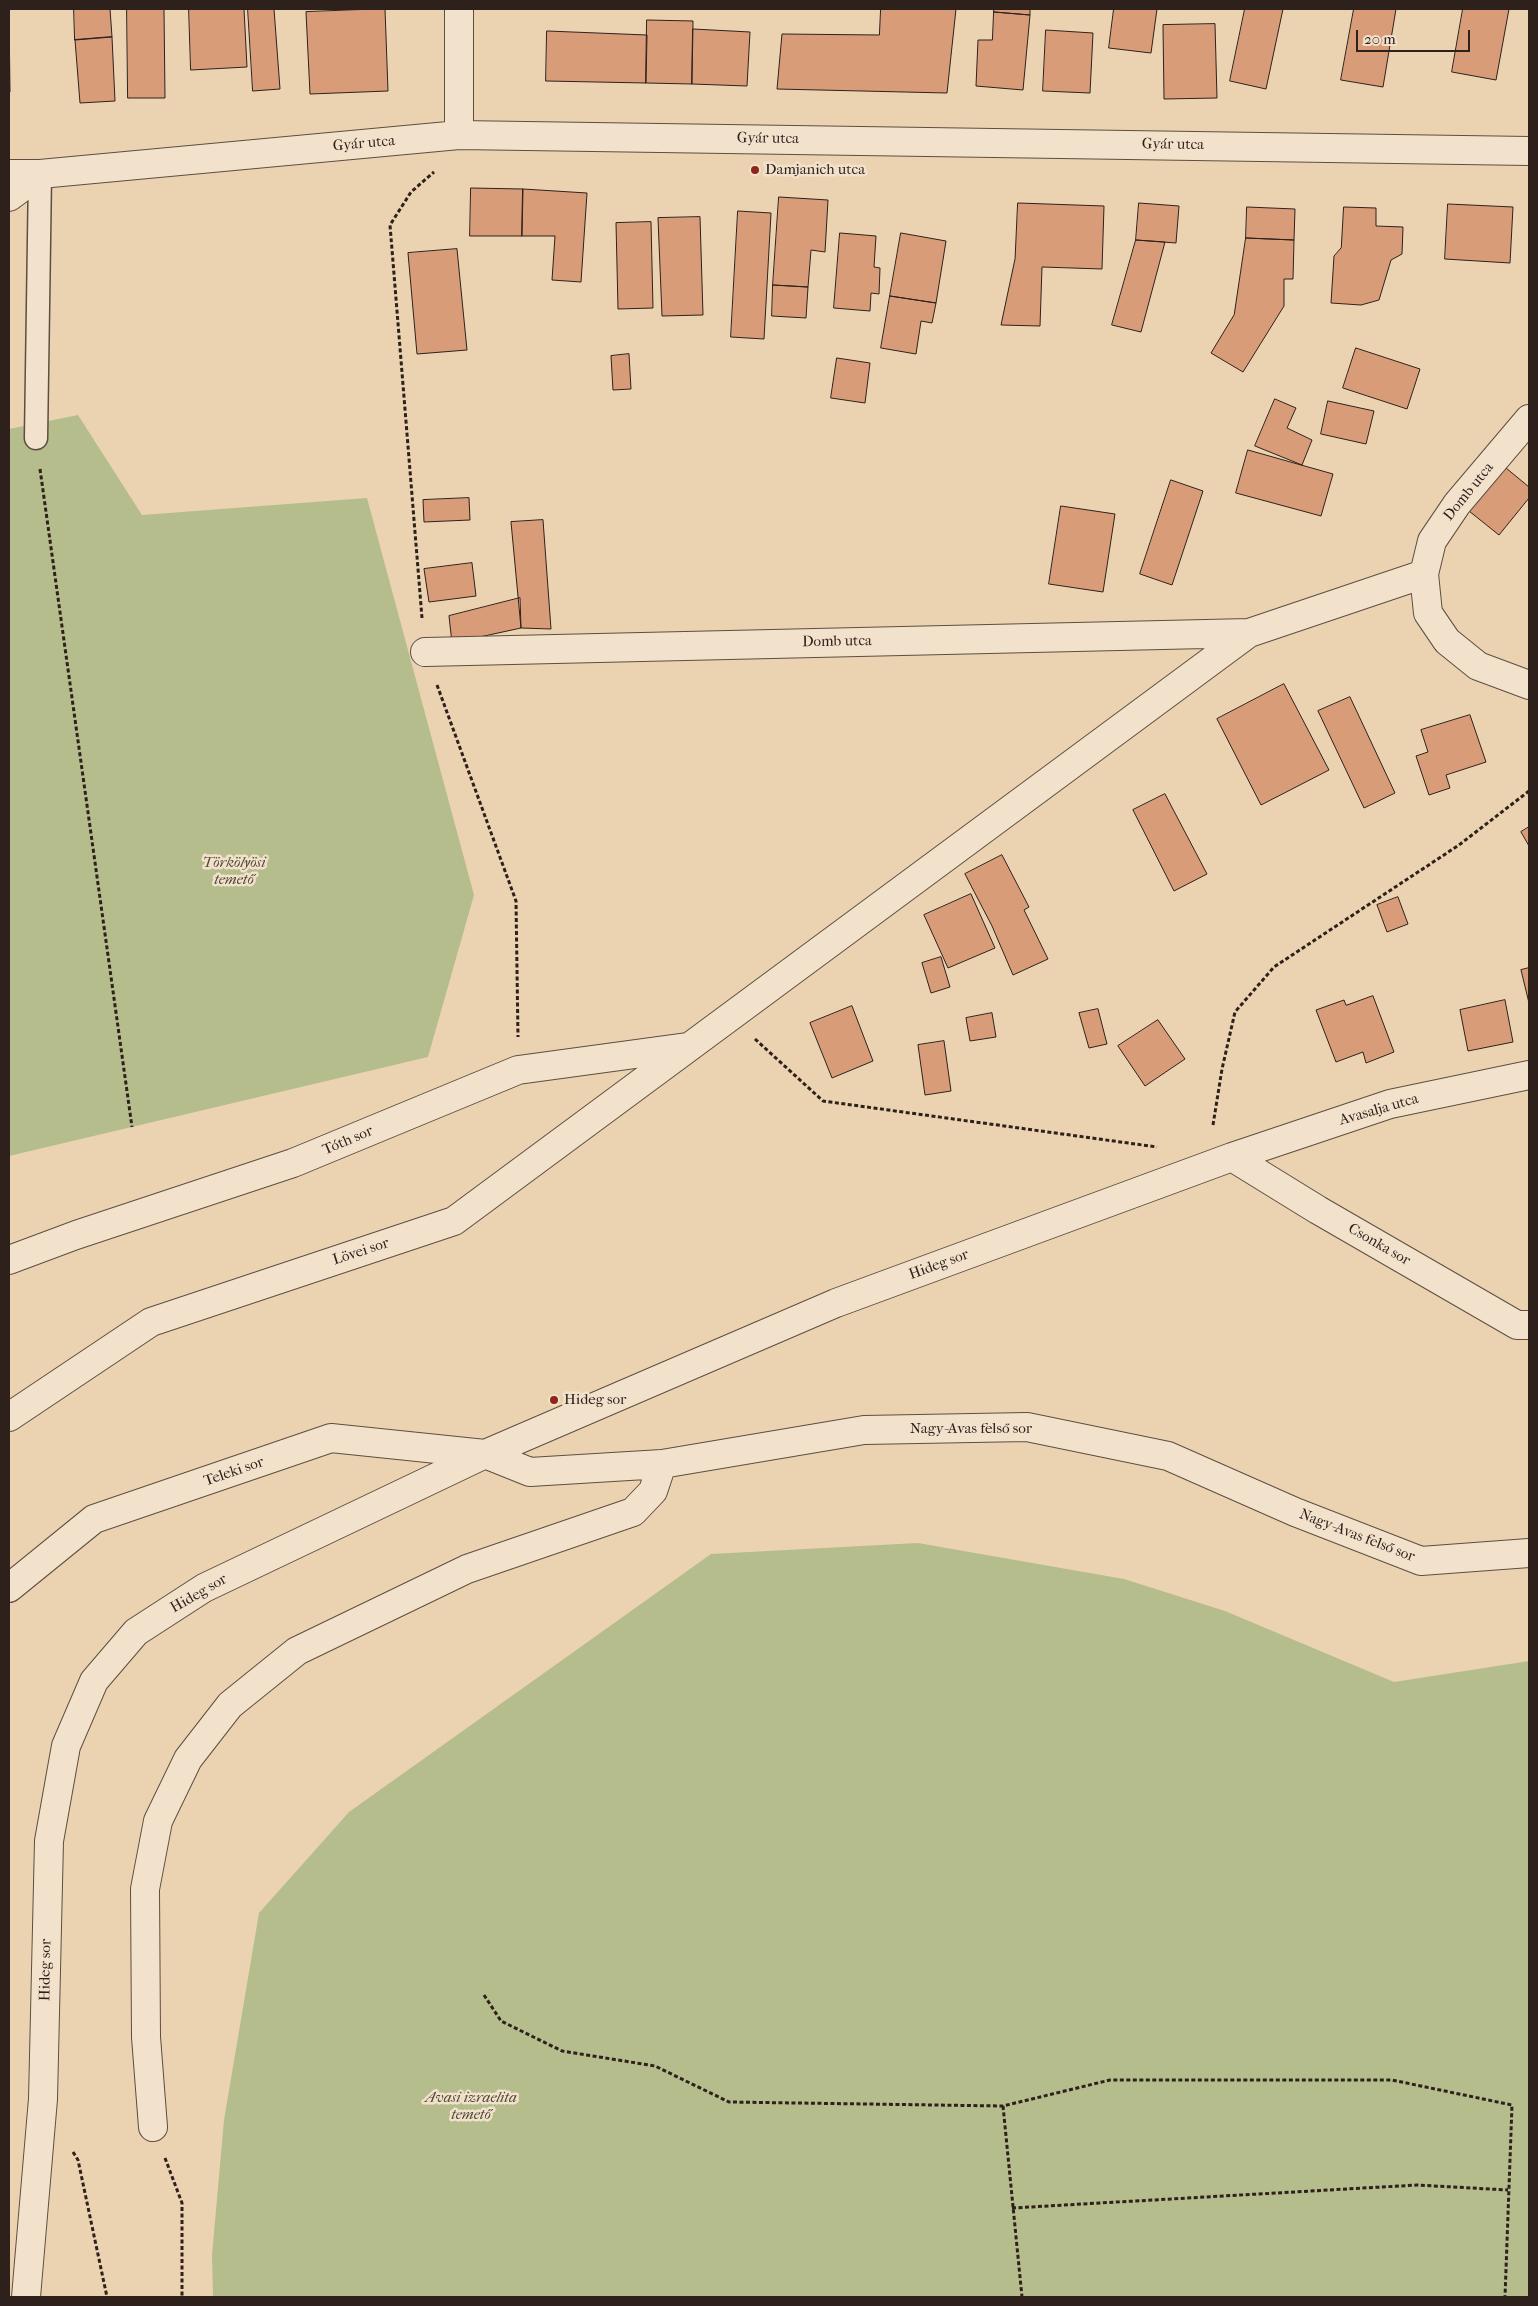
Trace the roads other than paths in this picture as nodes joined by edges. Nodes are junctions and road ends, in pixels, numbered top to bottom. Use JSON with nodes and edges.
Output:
{"nodes":[{"id":1,"x":459,"y":9,"type":"edge"},
{"id":2,"x":459,"y":135,"type":"junction"},
{"id":3,"x":1529,"y":151,"type":"edge"},
{"id":4,"x":9,"y":174,"type":"edge"},
{"id":5,"x":40,"y":174,"type":"junction"},
{"id":6,"x":9,"y":197,"type":"edge"},
{"id":7,"x":1529,"y":419,"type":"edge"},
{"id":8,"x":36,"y":438,"type":"road end"},
{"id":9,"x":1424,"y":574,"type":"junction"},
{"id":10,"x":1249,"y":633,"type":"junction"},
{"id":11,"x":424,"y":652,"type":"road end"},
{"id":12,"x":1529,"y":686,"type":"edge"},
{"id":13,"x":691,"y":1046,"type":"junction"},
{"id":14,"x":1529,"y":1075,"type":"edge"},
{"id":15,"x":1232,"y":1157,"type":"junction"},
{"id":16,"x":9,"y":1260,"type":"edge"},
{"id":17,"x":1529,"y":1325,"type":"edge"},
{"id":18,"x":9,"y":1417,"type":"edge"},
{"id":19,"x":485,"y":1454,"type":"junction"},
{"id":20,"x":662,"y":1464,"type":"junction"},
{"id":21,"x":1529,"y":1553,"type":"edge"},
{"id":22,"x":9,"y":1588,"type":"edge"},
{"id":23,"x":153,"y":2127,"type":"road end"},
{"id":24,"x":26,"y":2297,"type":"edge"}],
"edges":[{"from":1,"to":2,"type":"street"},
{"from":2,"to":3,"type":"street","name":"Gyár utca"},
{"from":2,"to":5,"type":"street","name":"Gyár utca"},
{"from":4,"to":5,"type":"street","name":"Gyár utca"},
{"from":5,"to":6,"type":"street"},
{"from":5,"to":8,"type":"lane"},
{"from":7,"to":9,"type":"street","name":"Domb utca"},
{"from":9,"to":10,"type":"street","name":"Domb utca"},
{"from":9,"to":12,"type":"street","name":"Domb utca"},
{"from":10,"to":11,"type":"street","name":"Domb utca"},
{"from":10,"to":13,"type":"street","name":"Domb utca"},
{"from":13,"to":16,"type":"street","name":"Tóth sor"},
{"from":13,"to":18,"type":"street","name":"Lövei sor"},
{"from":14,"to":15,"type":"street","name":"Avasalja utca"},
{"from":15,"to":17,"type":"street","name":"Csonka sor"},
{"from":15,"to":19,"type":"street","name":"Hideg sor"},
{"from":19,"to":20,"type":"street","name":"Nagy-Avas felső sor"},
{"from":19,"to":22,"type":"street","name":"Teleki sor"},
{"from":19,"to":24,"type":"street","name":"Hideg sor"},
{"from":20,"to":21,"type":"street","name":"Nagy-Avas felső sor"},
{"from":20,"to":23,"type":"street"}]}
